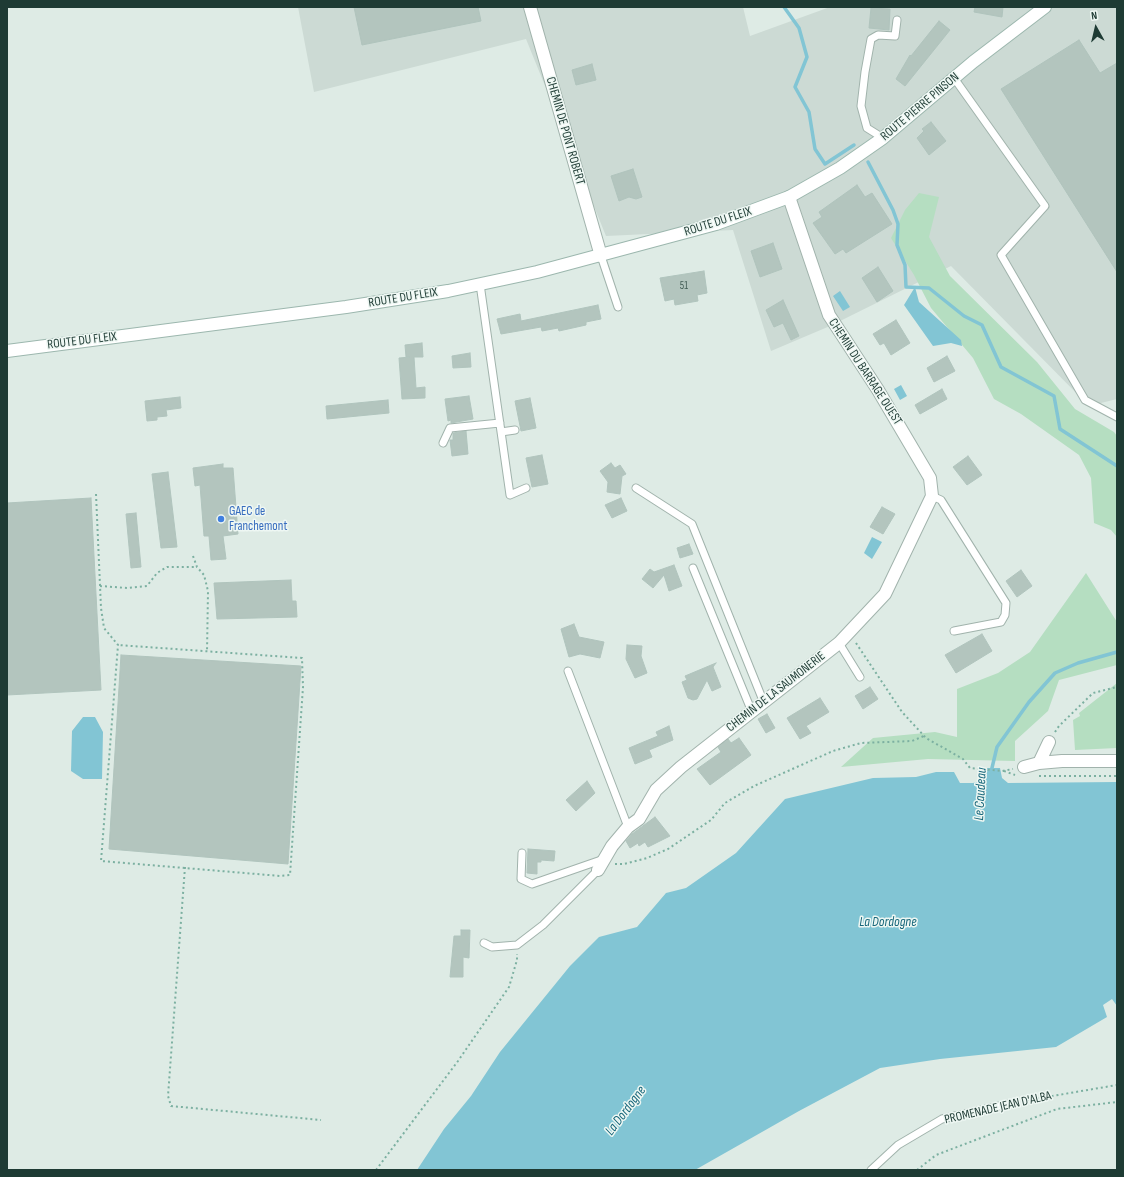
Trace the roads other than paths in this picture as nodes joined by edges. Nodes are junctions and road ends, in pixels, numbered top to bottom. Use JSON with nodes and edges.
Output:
{"nodes":[{"id":1,"x":530,"y":7,"type":"edge"},
{"id":2,"x":1045,"y":7,"type":"edge"},
{"id":3,"x":897,"y":20,"type":"dead end"},
{"id":4,"x":954,"y":78,"type":"junction"},
{"id":5,"x":883,"y":138,"type":"junction"},
{"id":6,"x":789,"y":197,"type":"junction"},
{"id":7,"x":601,"y":256,"type":"junction"},
{"id":8,"x":480,"y":284,"type":"junction"},
{"id":9,"x":618,"y":307,"type":"dead end"},
{"id":10,"x":7,"y":351,"type":"edge"},
{"id":11,"x":1117,"y":417,"type":"edge"},
{"id":12,"x":500,"y":423,"type":"junction"},
{"id":13,"x":515,"y":430,"type":"dead end"},
{"id":14,"x":501,"y":432,"type":"junction"},
{"id":15,"x":443,"y":443,"type":"dead end"},
{"id":16,"x":526,"y":488,"type":"dead end"},
{"id":17,"x":636,"y":488,"type":"dead end"},
{"id":18,"x":932,"y":496,"type":"junction"},
{"id":19,"x":693,"y":568,"type":"dead end"},
{"id":20,"x":954,"y":631,"type":"dead end"},
{"id":21,"x":839,"y":643,"type":"junction"},
{"id":22,"x":568,"y":671,"type":"dead end"},
{"id":23,"x":860,"y":677,"type":"dead end"},
{"id":24,"x":764,"y":703,"type":"junction"},
{"id":25,"x":752,"y":712,"type":"junction"},
{"id":26,"x":1049,"y":742,"type":"dead end"},
{"id":27,"x":1117,"y":761,"type":"edge"},
{"id":28,"x":1039,"y":763,"type":"junction"},
{"id":29,"x":1023,"y":772,"type":"road end"},
{"id":30,"x":628,"y":827,"type":"junction"},
{"id":31,"x":522,"y":853,"type":"dead end"},
{"id":32,"x":602,"y":864,"type":"junction"},
{"id":33,"x":484,"y":944,"type":"dead end"},
{"id":34,"x":1008,"y":1104,"type":"road end"},
{"id":35,"x":871,"y":1170,"type":"edge"}],
"edges":[{"from":1,"to":7,"type":"street","name":"CHEMIN DE PONT ROBERT"},
{"from":2,"to":4,"type":"street","name":"ROUTE PIERRE PINSON"},
{"from":3,"to":5,"type":"lane"},
{"from":4,"to":5,"type":"street","name":"ROUTE PIERRE PINSON"},
{"from":4,"to":11,"type":"lane"},
{"from":5,"to":6,"type":"street","name":"ROUTE PIERRE PINSON"},
{"from":6,"to":7,"type":"street","name":"ROUTE DU FLEIX"},
{"from":6,"to":18,"type":"street","name":"CHEMIN DU BARRAGE OUEST"},
{"from":7,"to":8,"type":"street","name":"ROUTE DU FLEIX"},
{"from":7,"to":9,"type":"lane"},
{"from":8,"to":10,"type":"street","name":"ROUTE DU FLEIX"},
{"from":8,"to":12,"type":"lane"},
{"from":12,"to":14,"type":"lane"},
{"from":12,"to":15,"type":"lane"},
{"from":13,"to":14,"type":"lane"},
{"from":14,"to":16,"type":"lane"},
{"from":17,"to":24,"type":"lane"},
{"from":18,"to":20,"type":"lane"},
{"from":18,"to":21,"type":"street","name":"CHEMIN DE LA SAUMONERIE"},
{"from":19,"to":25,"type":"lane"},
{"from":21,"to":23,"type":"lane"},
{"from":21,"to":24,"type":"street","name":"CHEMIN DE LA SAUMONERIE"},
{"from":22,"to":30,"type":"lane"},
{"from":24,"to":25,"type":"street","name":"CHEMIN DE LA SAUMONERIE"},
{"from":25,"to":30,"type":"street","name":"CHEMIN DE LA SAUMONERIE"},
{"from":26,"to":28,"type":"street"},
{"from":27,"to":28,"type":"street"},
{"from":28,"to":29,"type":"street"},
{"from":30,"to":32,"type":"street","name":"CHEMIN DE LA SAUMONERIE"},
{"from":31,"to":32,"type":"lane"},
{"from":32,"to":33,"type":"lane"},
{"from":34,"to":35,"type":"lane","name":"PROMENADE JEAN D'ALBA"}]}
